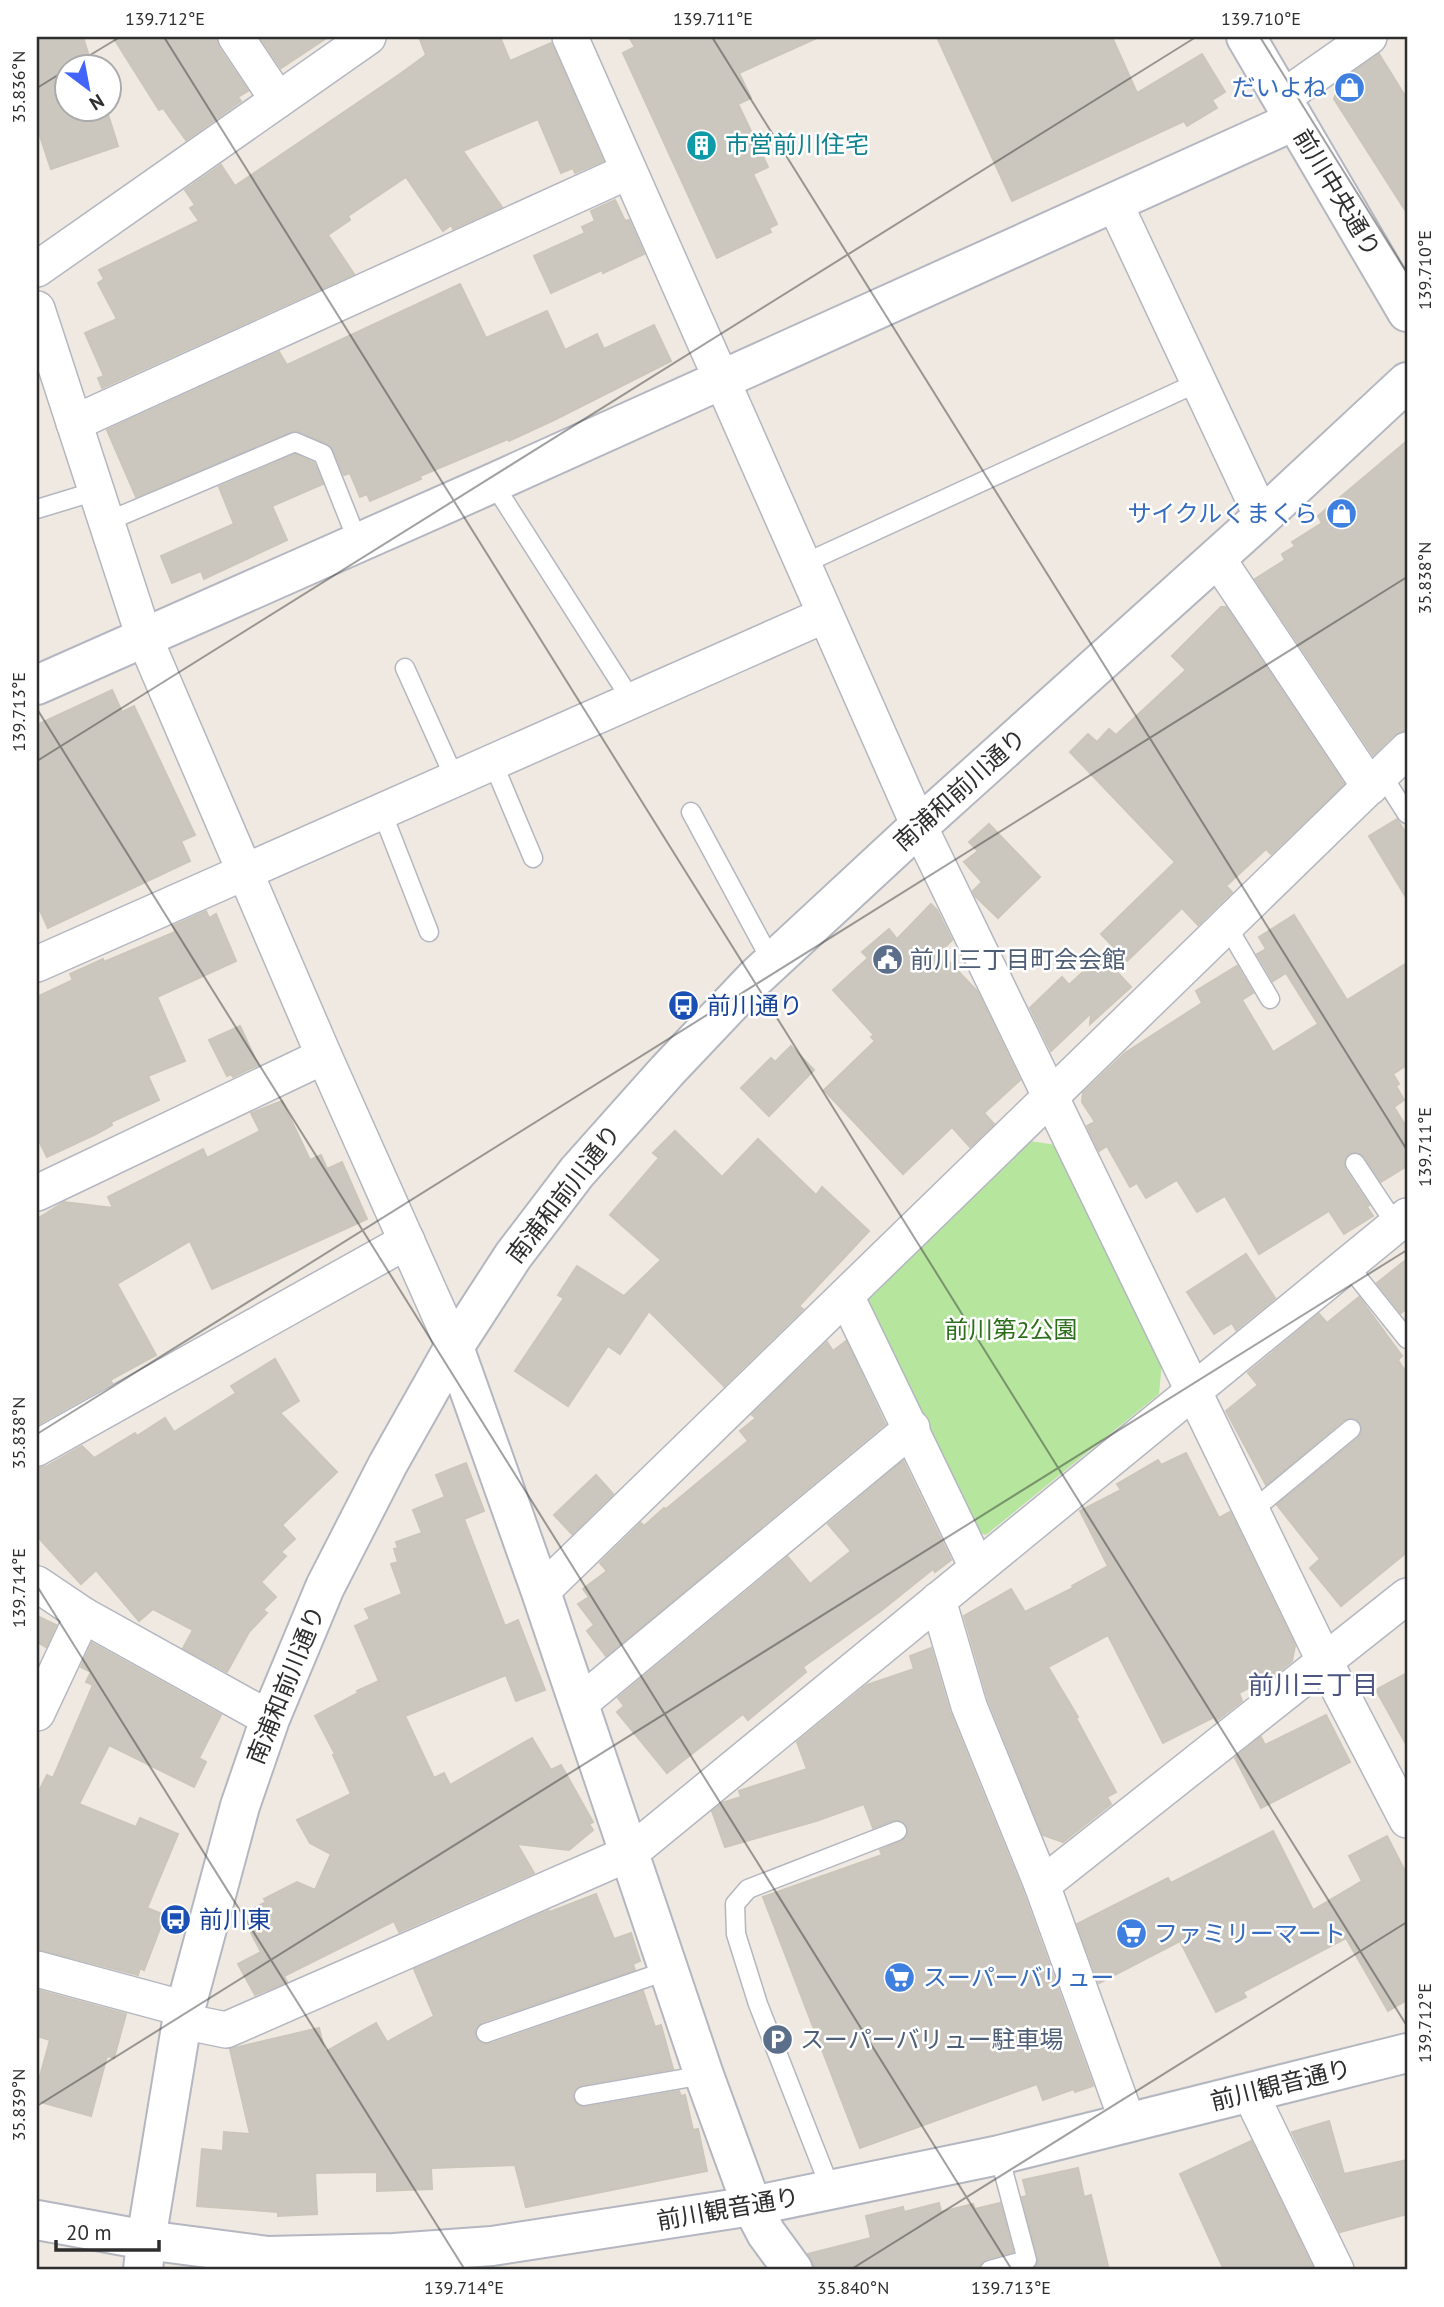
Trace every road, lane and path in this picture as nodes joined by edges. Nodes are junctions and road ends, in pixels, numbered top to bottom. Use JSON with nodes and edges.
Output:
{"nodes":[{"id":1,"x":236,"y":37,"type":"edge"},
{"id":2,"x":368,"y":37,"type":"edge"},
{"id":3,"x":570,"y":37,"type":"edge"},
{"id":4,"x":1246,"y":37,"type":"edge"},
{"id":5,"x":1369,"y":37,"type":"edge"},
{"id":6,"x":278,"y":100,"type":"junction"},
{"id":7,"x":1288,"y":109,"type":"junction"},
{"id":8,"x":629,"y":171,"type":"junction"},
{"id":9,"x":1114,"y":202,"type":"junction"},
{"id":10,"x":37,"y":269,"type":"edge"},
{"id":11,"x":37,"y":309,"type":"edge"},
{"id":12,"x":1407,"y":312,"type":"edge"},
{"id":13,"x":720,"y":380,"type":"junction"},
{"id":14,"x":1407,"y":382,"type":"edge"},
{"id":15,"x":1199,"y":383,"type":"junction"},
{"id":16,"x":74,"y":423,"type":"junction"},
{"id":17,"x":493,"y":482,"type":"junction"},
{"id":18,"x":101,"y":506,"type":"junction"},
{"id":19,"x":37,"y":509,"type":"edge"},
{"id":20,"x":1262,"y":517,"type":"junction"},
{"id":21,"x":358,"y":542,"type":"junction"},
{"id":22,"x":1217,"y":558,"type":"junction"},
{"id":23,"x":803,"y":564,"type":"junction"},
{"id":24,"x":825,"y":615,"type":"junction"},
{"id":25,"x":144,"y":637,"type":"junction"},
{"id":26,"x":405,"y":668,"type":"dead end"},
{"id":27,"x":37,"y":685,"type":"edge"},
{"id":28,"x":632,"y":701,"type":"junction"},
{"id":29,"x":1407,"y":750,"type":"edge"},
{"id":30,"x":493,"y":762,"type":"junction"},
{"id":31,"x":455,"y":779,"type":"junction"},
{"id":32,"x":1376,"y":781,"type":"junction"},
{"id":33,"x":382,"y":812,"type":"junction"},
{"id":34,"x":691,"y":813,"type":"dead end"},
{"id":35,"x":1407,"y":814,"type":"edge"},
{"id":36,"x":919,"y":826,"type":"junction"},
{"id":37,"x":533,"y":858,"type":"dead end"},
{"id":38,"x":245,"y":873,"type":"junction"},
{"id":39,"x":1227,"y":926,"type":"junction"},
{"id":40,"x":429,"y":932,"type":"dead end"},
{"id":41,"x":772,"y":962,"type":"junction"},
{"id":42,"x":37,"y":964,"type":"edge"},
{"id":43,"x":1270,"y":999,"type":"dead end"},
{"id":44,"x":324,"y":1056,"type":"junction"},
{"id":45,"x":1051,"y":1098,"type":"junction"},
{"id":46,"x":1355,"y":1163,"type":"dead end"},
{"id":47,"x":37,"y":1193,"type":"edge"},
{"id":48,"x":1402,"y":1221,"type":"edge"},
{"id":49,"x":407,"y":1241,"type":"junction"},
{"id":50,"x":1348,"y":1264,"type":"junction"},
{"id":51,"x":846,"y":1296,"type":"junction"},
{"id":52,"x":1407,"y":1339,"type":"edge"},
{"id":53,"x":454,"y":1347,"type":"junction"},
{"id":54,"x":1192,"y":1390,"type":"junction"},
{"id":55,"x":912,"y":1428,"type":"junction"},
{"id":56,"x":1351,"y":1429,"type":"dead end"},
{"id":57,"x":37,"y":1448,"type":"edge"},
{"id":58,"x":1251,"y":1511,"type":"junction"},
{"id":59,"x":977,"y":1567,"type":"junction"},
{"id":60,"x":37,"y":1584,"type":"edge"},
{"id":61,"x":541,"y":1592,"type":"junction"},
{"id":62,"x":1407,"y":1595,"type":"edge"},
{"id":63,"x":938,"y":1600,"type":"junction"},
{"id":64,"x":83,"y":1615,"type":"junction"},
{"id":65,"x":1325,"y":1662,"type":"junction"},
{"id":66,"x":579,"y":1704,"type":"junction"},
{"id":67,"x":37,"y":1713,"type":"edge"},
{"id":68,"x":270,"y":1719,"type":"junction"},
{"id":69,"x":1407,"y":1820,"type":"edge"},
{"id":70,"x":897,"y":1831,"type":"dead end"},
{"id":71,"x":630,"y":1853,"type":"junction"},
{"id":72,"x":1042,"y":1885,"type":"junction"},
{"id":73,"x":37,"y":1969,"type":"edge"},
{"id":74,"x":669,"y":1970,"type":"junction"},
{"id":75,"x":183,"y":2015,"type":"junction"},
{"id":76,"x":485,"y":2033,"type":"dead end"},
{"id":77,"x":1407,"y":2053,"type":"edge"},
{"id":78,"x":704,"y":2075,"type":"junction"},
{"id":79,"x":1250,"y":2093,"type":"junction"},
{"id":80,"x":584,"y":2096,"type":"dead end"},
{"id":81,"x":1128,"y":2123,"type":"junction"},
{"id":82,"x":999,"y":2155,"type":"junction"},
{"id":83,"x":831,"y":2190,"type":"junction"},
{"id":84,"x":752,"y":2207,"type":"junction"},
{"id":85,"x":37,"y":2220,"type":"edge"},
{"id":86,"x":144,"y":2255,"type":"edge"},
{"id":87,"x":270,"y":2263,"type":"edge"},
{"id":88,"x":793,"y":2270,"type":"edge"},
{"id":89,"x":990,"y":2270,"type":"edge"},
{"id":90,"x":1336,"y":2270,"type":"edge"}],
"edges":[{"from":1,"to":6,"type":"street"},
{"from":2,"to":6,"type":"street"},
{"from":3,"to":8,"type":"street"},
{"from":4,"to":7,"type":"street","name":"前川中央通り"},
{"from":5,"to":7,"type":"street"},
{"from":6,"to":10,"type":"street"},
{"from":7,"to":9,"type":"street"},
{"from":7,"to":12,"type":"street","name":"前川中央通り"},
{"from":8,"to":13,"type":"street"},
{"from":8,"to":16,"type":"street"},
{"from":9,"to":13,"type":"street"},
{"from":9,"to":15,"type":"street"},
{"from":11,"to":16,"type":"street"},
{"from":13,"to":17,"type":"street"},
{"from":13,"to":23,"type":"street"},
{"from":14,"to":20,"type":"street","name":"南浦和前川通り"},
{"from":15,"to":20,"type":"street"},
{"from":15,"to":23,"type":"lane"},
{"from":16,"to":18,"type":"street"},
{"from":17,"to":21,"type":"street"},
{"from":17,"to":28,"type":"lane"},
{"from":18,"to":19,"type":"lane"},
{"from":18,"to":21,"type":"lane"},
{"from":18,"to":25,"type":"street"},
{"from":20,"to":22,"type":"street","name":"南浦和前川通り"},
{"from":21,"to":25,"type":"street"},
{"from":22,"to":32,"type":"street"},
{"from":22,"to":36,"type":"street","name":"南浦和前川通り"},
{"from":23,"to":24,"type":"street"},
{"from":24,"to":28,"type":"street"},
{"from":24,"to":36,"type":"street"},
{"from":25,"to":27,"type":"street"},
{"from":25,"to":38,"type":"street"},
{"from":26,"to":31,"type":"lane"},
{"from":28,"to":30,"type":"street"},
{"from":29,"to":32,"type":"street"},
{"from":30,"to":31,"type":"street"},
{"from":30,"to":37,"type":"lane"},
{"from":31,"to":33,"type":"street"},
{"from":32,"to":35,"type":"lane"},
{"from":32,"to":39,"type":"street"},
{"from":33,"to":38,"type":"street"},
{"from":33,"to":40,"type":"lane"},
{"from":34,"to":41,"type":"lane"},
{"from":36,"to":41,"type":"street","name":"南浦和前川通り"},
{"from":36,"to":45,"type":"street"},
{"from":38,"to":42,"type":"street"},
{"from":38,"to":44,"type":"street"},
{"from":39,"to":43,"type":"lane"},
{"from":39,"to":45,"type":"street"},
{"from":41,"to":53,"type":"street","name":"南浦和前川通り"},
{"from":44,"to":47,"type":"street"},
{"from":44,"to":49,"type":"street"},
{"from":45,"to":51,"type":"street"},
{"from":45,"to":54,"type":"street"},
{"from":46,"to":48,"type":"lane"},
{"from":48,"to":50,"type":"street"},
{"from":49,"to":53,"type":"street"},
{"from":49,"to":57,"type":"street"},
{"from":50,"to":52,"type":"lane"},
{"from":50,"to":54,"type":"street"},
{"from":51,"to":55,"type":"street"},
{"from":51,"to":61,"type":"street"},
{"from":53,"to":61,"type":"street"},
{"from":53,"to":68,"type":"street","name":"南浦和前川通り"},
{"from":54,"to":58,"type":"street"},
{"from":54,"to":59,"type":"street"},
{"from":55,"to":59,"type":"street"},
{"from":55,"to":66,"type":"street"},
{"from":56,"to":58,"type":"lane"},
{"from":58,"to":65,"type":"street"},
{"from":59,"to":63,"type":"street"},
{"from":60,"to":64,"type":"street"},
{"from":61,"to":66,"type":"street"},
{"from":62,"to":65,"type":"street"},
{"from":63,"to":71,"type":"street"},
{"from":63,"to":72,"type":"street"},
{"from":64,"to":67,"type":"street"},
{"from":64,"to":68,"type":"street"},
{"from":65,"to":69,"type":"street"},
{"from":65,"to":72,"type":"street"},
{"from":66,"to":71,"type":"street"},
{"from":68,"to":75,"type":"street","name":"南浦和前川通り"},
{"from":70,"to":83,"type":"lane"},
{"from":71,"to":74,"type":"street"},
{"from":71,"to":75,"type":"street"},
{"from":72,"to":81,"type":"street"},
{"from":73,"to":75,"type":"street"},
{"from":74,"to":76,"type":"lane"},
{"from":74,"to":78,"type":"street"},
{"from":75,"to":86,"type":"street","name":"南浦和前川通り"},
{"from":77,"to":79,"type":"street","name":"前川観音通り"},
{"from":78,"to":80,"type":"lane"},
{"from":78,"to":84,"type":"street"},
{"from":79,"to":81,"type":"street","name":"前川観音通り"},
{"from":79,"to":90,"type":"street"},
{"from":81,"to":82,"type":"street","name":"前川観音通り"},
{"from":82,"to":83,"type":"street","name":"前川観音通り"},
{"from":82,"to":89,"type":"lane"},
{"from":83,"to":84,"type":"street","name":"前川観音通り"},
{"from":84,"to":87,"type":"street","name":"前川観音通り"},
{"from":84,"to":88,"type":"street"},
{"from":85,"to":86,"type":"street","name":"前川観音通り"},
{"from":86,"to":87,"type":"street","name":"前川観音通り"}]}
